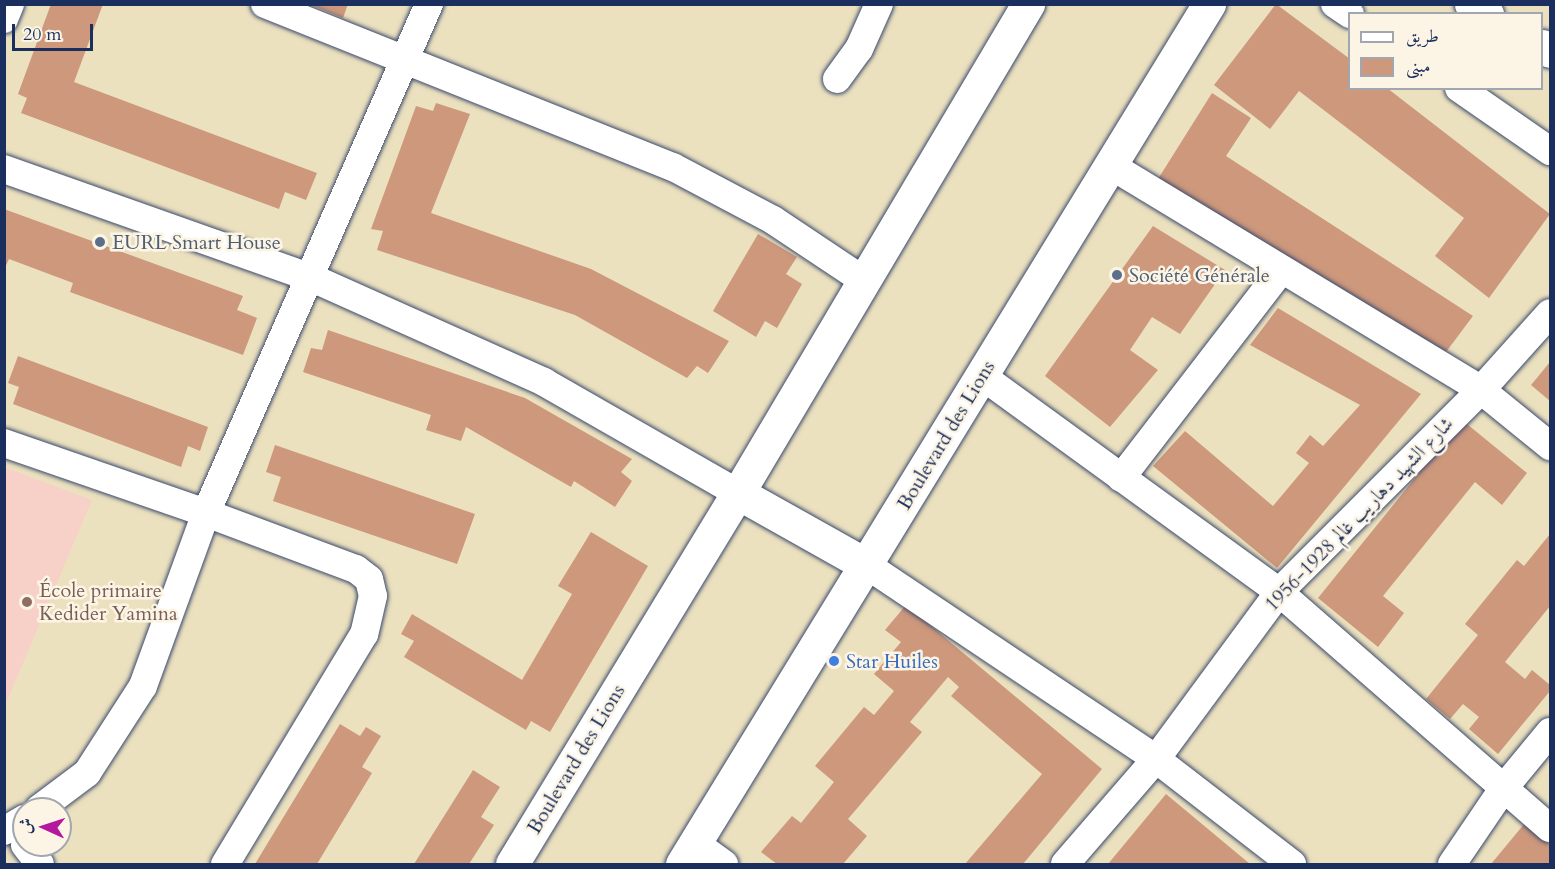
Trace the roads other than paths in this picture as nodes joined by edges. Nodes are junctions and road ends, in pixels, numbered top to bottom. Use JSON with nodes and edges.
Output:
{"nodes":[{"id":1,"x":10,"y":4,"type":"edge"},
{"id":2,"x":265,"y":4,"type":"edge"},
{"id":3,"x":429,"y":4,"type":"edge"},
{"id":4,"x":879,"y":4,"type":"edge"},
{"id":5,"x":1028,"y":4,"type":"edge"},
{"id":6,"x":1209,"y":4,"type":"edge"},
{"id":7,"x":1335,"y":4,"type":"edge"},
{"id":8,"x":1471,"y":4,"type":"edge"},
{"id":9,"x":1484,"y":12,"type":"edge"},
{"id":10,"x":1348,"y":13,"type":"edge"},
{"id":11,"x":4,"y":19,"type":"edge"},
{"id":12,"x":406,"y":60,"type":"junction"},
{"id":13,"x":837,"y":79,"type":"dead end"},
{"id":14,"x":1462,"y":90,"type":"edge"},
{"id":15,"x":1551,"y":151,"type":"edge"},
{"id":16,"x":1110,"y":165,"type":"junction"},
{"id":17,"x":4,"y":169,"type":"edge"},
{"id":18,"x":1281,"y":270,"type":"junction"},
{"id":19,"x":309,"y":277,"type":"junction"},
{"id":20,"x":863,"y":280,"type":"junction"},
{"id":21,"x":1551,"y":313,"type":"edge"},
{"id":22,"x":982,"y":376,"type":"junction"},
{"id":23,"x":1481,"y":390,"type":"junction"},
{"id":24,"x":4,"y":443,"type":"edge"},
{"id":25,"x":1551,"y":446,"type":"edge"},
{"id":26,"x":1121,"y":478,"type":"junction"},
{"id":27,"x":738,"y":493,"type":"junction"},
{"id":28,"x":206,"y":513,"type":"junction"},
{"id":29,"x":868,"y":566,"type":"junction"},
{"id":30,"x":1279,"y":592,"type":"junction"},
{"id":31,"x":1551,"y":732,"type":"edge"},
{"id":32,"x":1156,"y":759,"type":"junction"},
{"id":33,"x":1503,"y":789,"type":"junction"},
{"id":34,"x":55,"y":797,"type":"edge"},
{"id":35,"x":1551,"y":828,"type":"edge"},
{"id":36,"x":688,"y":854,"type":"edge"},
{"id":37,"x":225,"y":864,"type":"edge"},
{"id":38,"x":512,"y":864,"type":"edge"},
{"id":39,"x":724,"y":864,"type":"edge"},
{"id":40,"x":1065,"y":864,"type":"edge"},
{"id":41,"x":1292,"y":864,"type":"edge"},
{"id":42,"x":1452,"y":864,"type":"edge"}],
"edges":[{"from":1,"to":11,"type":"street"},
{"from":2,"to":12,"type":"street"},
{"from":3,"to":12,"type":"street"},
{"from":4,"to":13,"type":"street"},
{"from":5,"to":20,"type":"main road","name":"Boulevard des Lions"},
{"from":6,"to":16,"type":"main road","name":"Boulevard des Lions"},
{"from":7,"to":10,"type":"street"},
{"from":8,"to":9,"type":"main road"},
{"from":12,"to":19,"type":"street"},
{"from":12,"to":20,"type":"street"},
{"from":14,"to":15,"type":"street"},
{"from":16,"to":18,"type":"street"},
{"from":16,"to":22,"type":"main road","name":"Boulevard des Lions"},
{"from":17,"to":19,"type":"street"},
{"from":18,"to":23,"type":"street"},
{"from":18,"to":26,"type":"street"},
{"from":19,"to":27,"type":"street"},
{"from":19,"to":28,"type":"street"},
{"from":20,"to":27,"type":"main road","name":"Boulevard des Lions"},
{"from":21,"to":23,"type":"street","name":"شارع الشهيد دهاريب غالم 1928-1956"},
{"from":22,"to":26,"type":"street"},
{"from":22,"to":29,"type":"main road","name":"Boulevard des Lions"},
{"from":23,"to":25,"type":"street"},
{"from":23,"to":30,"type":"street","name":"شارع الشهيد دهاريب غالم 1928-1956"},
{"from":24,"to":28,"type":"street"},
{"from":26,"to":30,"type":"street"},
{"from":27,"to":29,"type":"main road"},
{"from":27,"to":38,"type":"main road","name":"Boulevard des Lions"},
{"from":28,"to":34,"type":"street"},
{"from":28,"to":37,"type":"street"},
{"from":29,"to":32,"type":"street"},
{"from":29,"to":36,"type":"main road","name":"Boulevard des Lions"},
{"from":30,"to":32,"type":"street","name":"شارع الشهيد دهاريب غالم 1928-1956"},
{"from":30,"to":33,"type":"street"},
{"from":31,"to":33,"type":"street"},
{"from":32,"to":40,"type":"street","name":"شارع الشهيد دهاريب غالم 1928-1956"},
{"from":32,"to":41,"type":"street"},
{"from":33,"to":35,"type":"street"},
{"from":33,"to":42,"type":"street"},
{"from":36,"to":39,"type":"street"}]}
